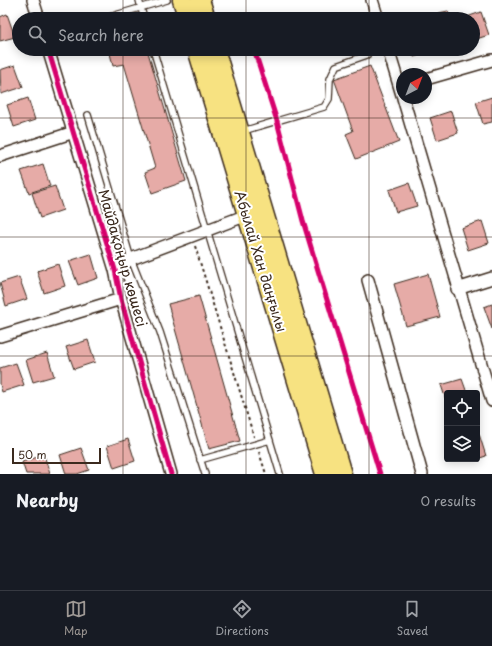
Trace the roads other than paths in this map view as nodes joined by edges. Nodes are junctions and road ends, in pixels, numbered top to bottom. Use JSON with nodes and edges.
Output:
{"nodes":[{"id":1,"x":33,"y":0,"type":"edge"},
{"id":2,"x":139,"y":0,"type":"edge"},
{"id":3,"x":167,"y":0,"type":"edge"},
{"id":4,"x":182,"y":0,"type":"edge"},
{"id":5,"x":200,"y":0,"type":"edge"},
{"id":6,"x":372,"y":0,"type":"edge"},
{"id":7,"x":141,"y":7,"type":"junction"},
{"id":8,"x":37,"y":12,"type":"edge"},
{"id":9,"x":125,"y":12,"type":"edge"},
{"id":10,"x":142,"y":12,"type":"edge"},
{"id":11,"x":186,"y":12,"type":"edge"},
{"id":12,"x":204,"y":12,"type":"edge"},
{"id":13,"x":376,"y":12,"type":"edge"},
{"id":14,"x":50,"y":56,"type":"edge"},
{"id":15,"x":155,"y":56,"type":"edge"},
{"id":16,"x":199,"y":56,"type":"edge"},
{"id":17,"x":217,"y":56,"type":"edge"},
{"id":18,"x":364,"y":56,"type":"edge"},
{"id":19,"x":390,"y":56,"type":"edge"},
{"id":20,"x":492,"y":60,"type":"edge"},
{"id":21,"x":396,"y":74,"type":"edge"},
{"id":22,"x":432,"y":77,"type":"edge"},
{"id":23,"x":405,"y":104,"type":"edge"},
{"id":24,"x":88,"y":115,"type":"dead end"},
{"id":25,"x":74,"y":132,"type":"junction"},
{"id":26,"x":241,"y":132,"type":"junction"},
{"id":27,"x":0,"y":156,"type":"edge"},
{"id":28,"x":247,"y":215,"type":"junction"},
{"id":29,"x":206,"y":229,"type":"junction"},
{"id":30,"x":131,"y":260,"type":"junction"},
{"id":31,"x":115,"y":270,"type":"junction"},
{"id":32,"x":492,"y":278,"type":"edge"},
{"id":33,"x":368,"y":280,"type":"dead end"},
{"id":34,"x":458,"y":289,"type":"junction"},
{"id":35,"x":122,"y":299,"type":"junction"},
{"id":36,"x":0,"y":336,"type":"edge"},
{"id":37,"x":492,"y":401,"type":"edge"},
{"id":38,"x":270,"y":440,"type":"junction"},
{"id":39,"x":200,"y":460,"type":"junction"},
{"id":40,"x":171,"y":474,"type":"edge"},
{"id":41,"x":205,"y":474,"type":"edge"},
{"id":42,"x":280,"y":474,"type":"edge"},
{"id":43,"x":325,"y":474,"type":"edge"},
{"id":44,"x":342,"y":474,"type":"edge"},
{"id":45,"x":422,"y":474,"type":"edge"}],
"edges":[{"from":1,"to":8,"type":"street"},
{"from":2,"to":7,"type":"lane"},
{"from":3,"to":7,"type":"lane"},
{"from":4,"to":11,"type":"main road"},
{"from":5,"to":12,"type":"main road"},
{"from":6,"to":13,"type":"street"},
{"from":7,"to":9,"type":"lane"},
{"from":7,"to":10,"type":"lane"},
{"from":14,"to":25,"type":"street","name":"Майдақоңыр көшесі"},
{"from":15,"to":29,"type":"lane"},
{"from":16,"to":28,"type":"main road","name":"Абылай Хан даңғылы"},
{"from":17,"to":26,"type":"main road","name":"Абылай Хан даңғылы"},
{"from":18,"to":26,"type":"lane"},
{"from":19,"to":21,"type":"street"},
{"from":20,"to":22,"type":"street"},
{"from":23,"to":34,"type":"street"},
{"from":24,"to":30,"type":"lane"},
{"from":25,"to":27,"type":"street"},
{"from":25,"to":31,"type":"street","name":"Майдақоңыр көшесі"},
{"from":26,"to":44,"type":"main road","name":"Абылай Хан даңғылы"},
{"from":28,"to":29,"type":"street"},
{"from":28,"to":43,"type":"main road","name":"Абылай Хан даңғылы"},
{"from":29,"to":30,"type":"street"},
{"from":29,"to":38,"type":"lane"},
{"from":30,"to":31,"type":"street"},
{"from":30,"to":39,"type":"lane"},
{"from":31,"to":35,"type":"street","name":"Майдақоңыр көшесі"},
{"from":32,"to":34,"type":"street"},
{"from":33,"to":45,"type":"street"},
{"from":34,"to":37,"type":"street"},
{"from":35,"to":36,"type":"street"},
{"from":35,"to":40,"type":"street","name":"Майдақоңыр көшесі"},
{"from":38,"to":39,"type":"lane"},
{"from":38,"to":42,"type":"lane"},
{"from":39,"to":41,"type":"lane"}]}
